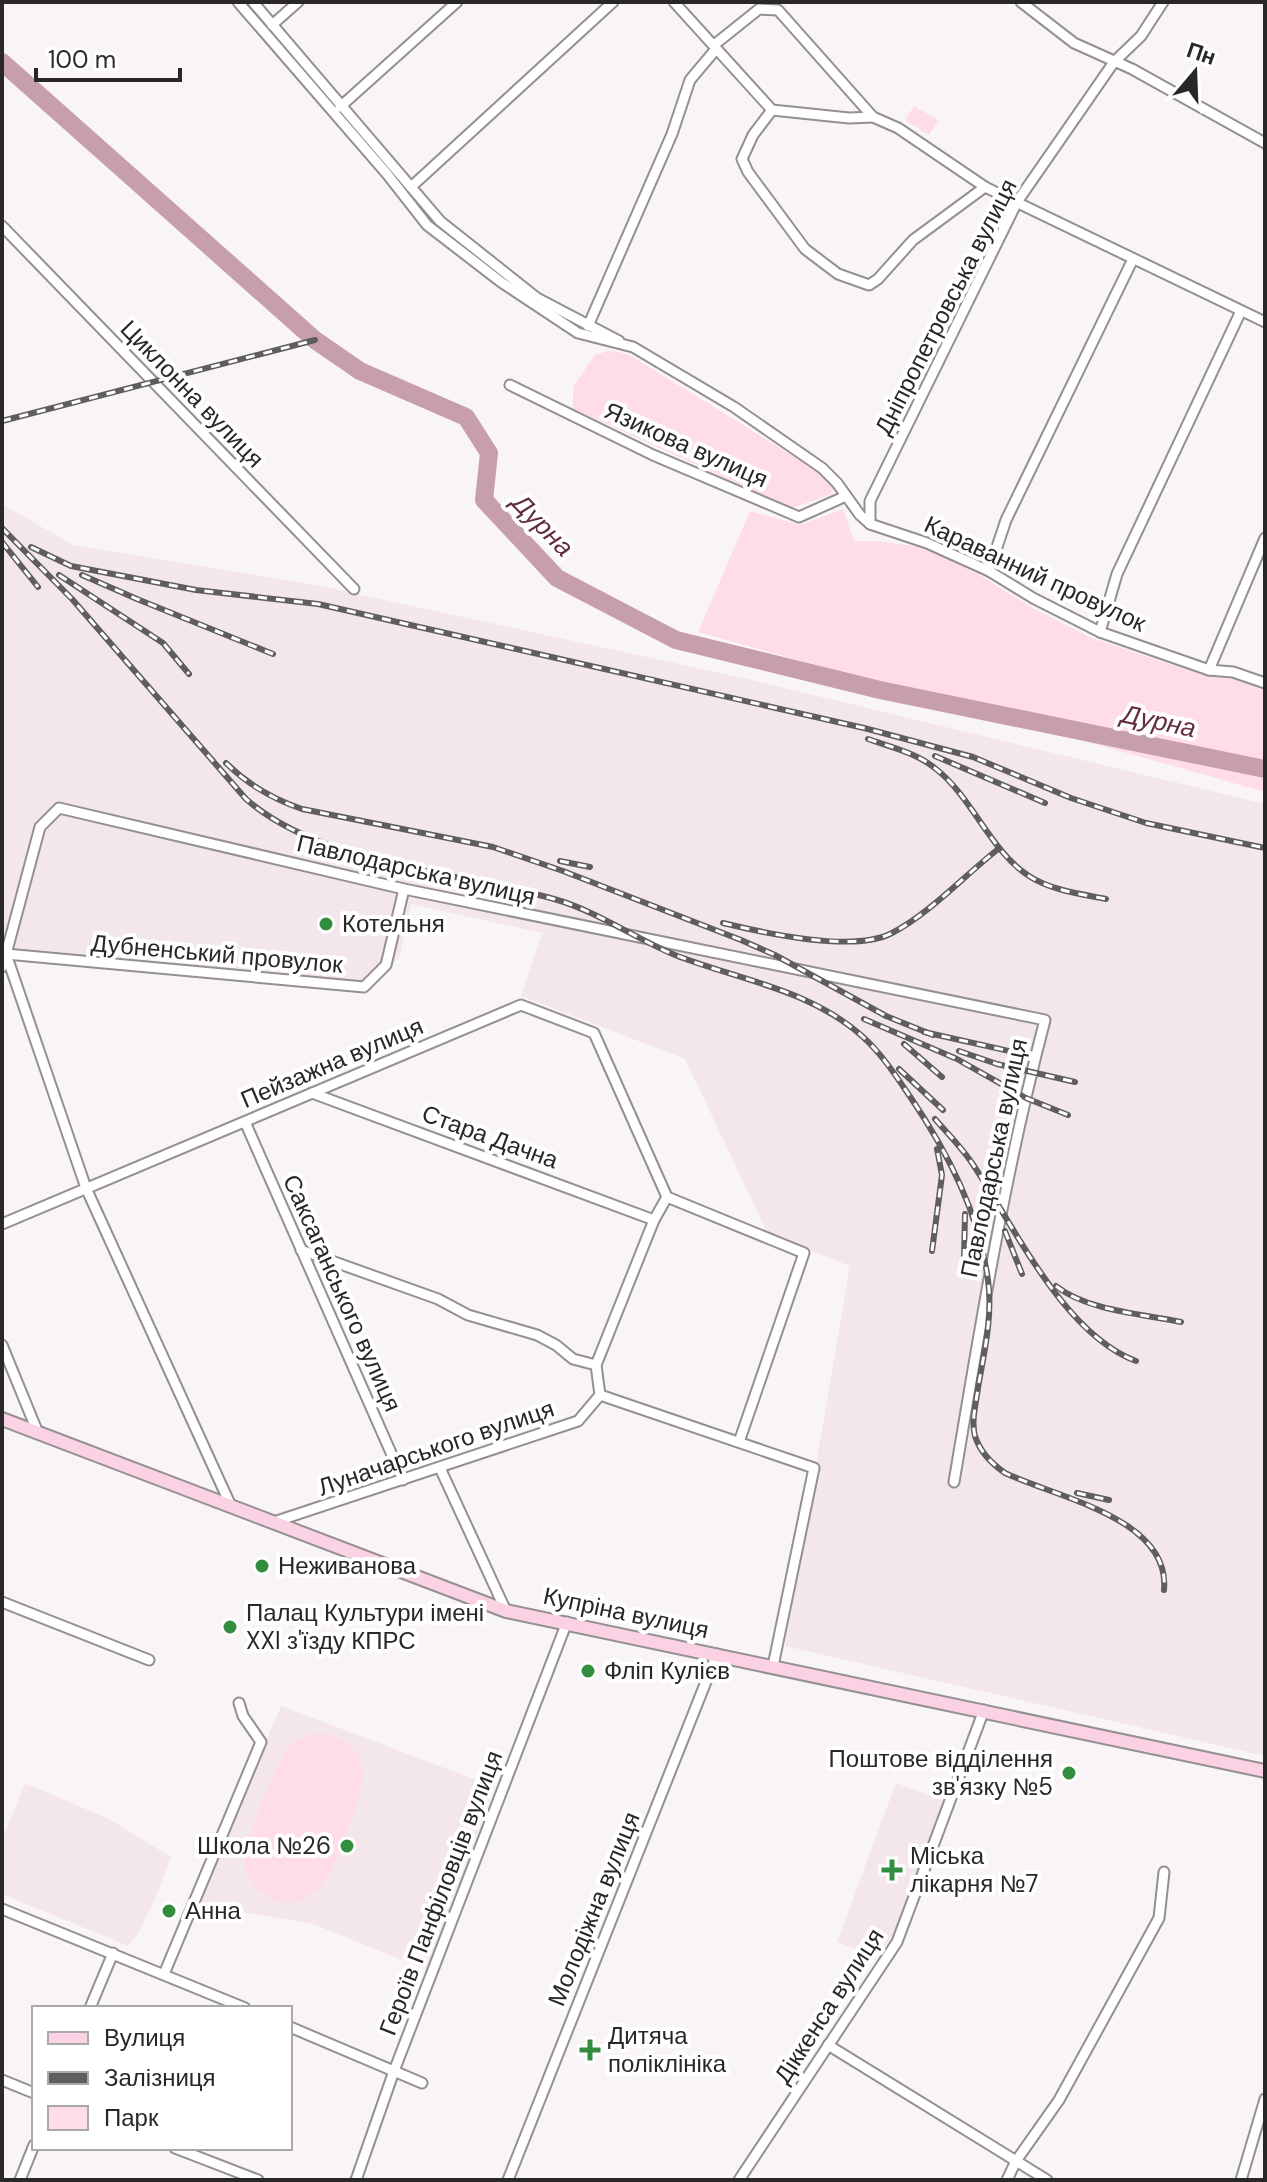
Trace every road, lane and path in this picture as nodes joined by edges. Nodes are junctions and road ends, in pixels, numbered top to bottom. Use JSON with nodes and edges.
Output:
{"nodes":[{"id":1,"x":238,"y":2,"type":"edge"},
{"id":2,"x":253,"y":2,"type":"edge"},
{"id":3,"x":298,"y":2,"type":"edge"},
{"id":4,"x":457,"y":2,"type":"edge"},
{"id":5,"x":613,"y":2,"type":"edge"},
{"id":6,"x":674,"y":2,"type":"edge"},
{"id":7,"x":1021,"y":2,"type":"edge"},
{"id":8,"x":1163,"y":2,"type":"edge"},
{"id":9,"x":272,"y":25,"type":"junction"},
{"id":10,"x":715,"y":47,"type":"junction"},
{"id":11,"x":1114,"y":62,"type":"junction"},
{"id":12,"x":340,"y":107,"type":"junction"},
{"id":13,"x":772,"y":110,"type":"junction"},
{"id":14,"x":873,"y":117,"type":"junction"},
{"id":15,"x":1265,"y":143,"type":"edge"},
{"id":16,"x":411,"y":187,"type":"junction"},
{"id":17,"x":985,"y":187,"type":"junction"},
{"id":18,"x":1017,"y":202,"type":"junction"},
{"id":19,"x":2,"y":226,"type":"edge"},
{"id":20,"x":1133,"y":259,"type":"junction"},
{"id":21,"x":1241,"y":311,"type":"junction"},
{"id":22,"x":1265,"y":322,"type":"edge"},
{"id":23,"x":588,"y":326,"type":"junction"},
{"id":24,"x":633,"y":347,"type":"junction"},
{"id":25,"x":510,"y":385,"type":"dead end"},
{"id":26,"x":846,"y":496,"type":"junction"},
{"id":27,"x":870,"y":524,"type":"junction"},
{"id":28,"x":1265,"y":538,"type":"edge"},
{"id":29,"x":989,"y":571,"type":"junction"},
{"id":30,"x":354,"y":589,"type":"dead end"},
{"id":31,"x":1100,"y":632,"type":"junction"},
{"id":32,"x":1209,"y":670,"type":"junction"},
{"id":33,"x":1265,"y":683,"type":"edge"},
{"id":34,"x":404,"y":889,"type":"junction"},
{"id":35,"x":6,"y":954,"type":"junction"},
{"id":36,"x":2,"y":967,"type":"edge"},
{"id":37,"x":312,"y":1093,"type":"junction"},
{"id":38,"x":245,"y":1122,"type":"junction"},
{"id":39,"x":86,"y":1188,"type":"junction"},
{"id":40,"x":667,"y":1197,"type":"junction"},
{"id":41,"x":654,"y":1220,"type":"junction"},
{"id":42,"x":2,"y":1224,"type":"edge"},
{"id":43,"x":301,"y":1250,"type":"junction"},
{"id":44,"x":2,"y":1345,"type":"edge"},
{"id":45,"x":596,"y":1365,"type":"junction"},
{"id":46,"x":600,"y":1395,"type":"junction"},
{"id":47,"x":2,"y":1419,"type":"edge"},
{"id":48,"x":38,"y":1433,"type":"junction"},
{"id":49,"x":739,"y":1442,"type":"junction"},
{"id":50,"x":440,"y":1468,"type":"junction"},
{"id":51,"x":403,"y":1480,"type":"junction"},
{"id":52,"x":954,"y":1482,"type":"dead end"},
{"id":53,"x":231,"y":1506,"type":"junction"},
{"id":54,"x":274,"y":1522,"type":"junction"},
{"id":55,"x":2,"y":1602,"type":"edge"},
{"id":56,"x":506,"y":1611,"type":"junction"},
{"id":57,"x":567,"y":1622,"type":"junction"},
{"id":58,"x":717,"y":1654,"type":"junction"},
{"id":59,"x":149,"y":1660,"type":"dead end"},
{"id":60,"x":773,"y":1666,"type":"junction"},
{"id":61,"x":239,"y":1703,"type":"dead end"},
{"id":62,"x":984,"y":1710,"type":"junction"},
{"id":63,"x":1265,"y":1771,"type":"edge"},
{"id":64,"x":1164,"y":1872,"type":"dead end"},
{"id":65,"x":2,"y":1909,"type":"edge"},
{"id":66,"x":113,"y":1953,"type":"junction"},
{"id":67,"x":164,"y":1974,"type":"junction"},
{"id":68,"x":91,"y":2006,"type":"edge"},
{"id":69,"x":240,"y":2006,"type":"edge"},
{"id":70,"x":292,"y":2028,"type":"edge"},
{"id":71,"x":828,"y":2045,"type":"junction"},
{"id":72,"x":394,"y":2071,"type":"junction"},
{"id":73,"x":2,"y":2080,"type":"edge"},
{"id":74,"x":422,"y":2083,"type":"dead end"},
{"id":75,"x":32,"y":2092,"type":"edge"},
{"id":76,"x":1265,"y":2099,"type":"edge"},
{"id":77,"x":32,"y":2150,"type":"edge"},
{"id":78,"x":180,"y":2150,"type":"edge"},
{"id":79,"x":1016,"y":2161,"type":"junction"},
{"id":80,"x":20,"y":2180,"type":"edge"},
{"id":81,"x":258,"y":2180,"type":"edge"},
{"id":82,"x":356,"y":2180,"type":"edge"},
{"id":83,"x":508,"y":2180,"type":"edge"},
{"id":84,"x":739,"y":2180,"type":"edge"},
{"id":85,"x":1007,"y":2180,"type":"edge"},
{"id":86,"x":1047,"y":2180,"type":"edge"},
{"id":87,"x":1241,"y":2180,"type":"edge"}],
"edges":[{"from":1,"to":24,"type":"street"},
{"from":2,"to":9,"type":"street"},
{"from":3,"to":9,"type":"street"},
{"from":4,"to":12,"type":"street"},
{"from":5,"to":16,"type":"street"},
{"from":6,"to":10,"type":"street"},
{"from":7,"to":11,"type":"street"},
{"from":8,"to":11,"type":"street","name":"Дніпропетровська вулиця"},
{"from":9,"to":12,"type":"street"},
{"from":10,"to":13,"type":"street"},
{"from":10,"to":14,"type":"street"},
{"from":10,"to":23,"type":"street"},
{"from":11,"to":15,"type":"street"},
{"from":11,"to":18,"type":"street","name":"Дніпропетровська вулиця"},
{"from":12,"to":16,"type":"street"},
{"from":13,"to":14,"type":"street"},
{"from":13,"to":17,"type":"street","name":"Дніпропетровська вулиця"},
{"from":14,"to":17,"type":"street"},
{"from":16,"to":23,"type":"street"},
{"from":17,"to":18,"type":"street"},
{"from":18,"to":20,"type":"street"},
{"from":18,"to":27,"type":"street","name":"Дніпропетровська вулиця"},
{"from":19,"to":30,"type":"street","name":"Циклонна вулиця"},
{"from":20,"to":21,"type":"street"},
{"from":20,"to":29,"type":"street"},
{"from":21,"to":22,"type":"street"},
{"from":21,"to":31,"type":"street"},
{"from":23,"to":24,"type":"street"},
{"from":24,"to":26,"type":"street"},
{"from":25,"to":26,"type":"street","name":"Язикова вулиця"},
{"from":26,"to":27,"type":"street"},
{"from":27,"to":29,"type":"street","name":"Караванний провулок"},
{"from":28,"to":32,"type":"street"},
{"from":29,"to":31,"type":"street","name":"Караванний провулок"},
{"from":31,"to":32,"type":"street","name":"Караванний провулок"},
{"from":32,"to":33,"type":"street","name":"Караванний провулок"},
{"from":34,"to":35,"type":"street","name":"Дубненський провулок"},
{"from":34,"to":35,"type":"street","name":"Павлодарська вулиця"},
{"from":34,"to":52,"type":"street","name":"Павлодарська вулиця"},
{"from":35,"to":36,"type":"street"},
{"from":35,"to":39,"type":"street"},
{"from":37,"to":38,"type":"street","name":"Пейзажна вулиця"},
{"from":37,"to":40,"type":"street","name":"Пейзажна вулиця"},
{"from":37,"to":41,"type":"street","name":"Стара Дачна"},
{"from":38,"to":39,"type":"street","name":"Пейзажна вулиця"},
{"from":38,"to":43,"type":"street","name":"Саксаганського вулиця"},
{"from":39,"to":42,"type":"street","name":"Пейзажна вулиця"},
{"from":39,"to":53,"type":"street"},
{"from":40,"to":41,"type":"street"},
{"from":40,"to":49,"type":"street"},
{"from":41,"to":45,"type":"street"},
{"from":43,"to":45,"type":"street"},
{"from":43,"to":51,"type":"street","name":"Саксаганського вулиця"},
{"from":44,"to":48,"type":"street"},
{"from":45,"to":46,"type":"street"},
{"from":46,"to":49,"type":"street"},
{"from":46,"to":50,"type":"street","name":"Луначарського вулиця"},
{"from":47,"to":48,"type":"main road","name":"Купріна вулиця"},
{"from":48,"to":53,"type":"main road","name":"Купріна вулиця"},
{"from":49,"to":60,"type":"street"},
{"from":50,"to":51,"type":"street","name":"Луначарського вулиця"},
{"from":50,"to":56,"type":"street"},
{"from":51,"to":54,"type":"street","name":"Луначарського вулиця"},
{"from":53,"to":54,"type":"main road","name":"Купріна вулиця"},
{"from":54,"to":56,"type":"main road","name":"Купріна вулиця"},
{"from":55,"to":59,"type":"street"},
{"from":56,"to":57,"type":"main road","name":"Купріна вулиця"},
{"from":57,"to":58,"type":"main road","name":"Купріна вулиця"},
{"from":57,"to":72,"type":"street","name":"Героїв Панфіловців вулиця"},
{"from":58,"to":60,"type":"main road","name":"Купріна вулиця"},
{"from":58,"to":83,"type":"street","name":"Молодіжна вулиця"},
{"from":60,"to":62,"type":"main road","name":"Купріна вулиця"},
{"from":61,"to":67,"type":"street"},
{"from":62,"to":63,"type":"main road","name":"Купріна вулиця"},
{"from":62,"to":71,"type":"street","name":"Діккенса вулиця"},
{"from":64,"to":79,"type":"street"},
{"from":65,"to":66,"type":"street"},
{"from":66,"to":67,"type":"street"},
{"from":66,"to":68,"type":"street"},
{"from":67,"to":69,"type":"street"},
{"from":70,"to":72,"type":"street"},
{"from":71,"to":79,"type":"street"},
{"from":71,"to":84,"type":"street","name":"Діккенса вулиця"},
{"from":72,"to":74,"type":"street"},
{"from":72,"to":82,"type":"street","name":"Героїв Панфіловців вулиця"},
{"from":73,"to":75,"type":"street"},
{"from":76,"to":87,"type":"street"},
{"from":77,"to":80,"type":"street"},
{"from":78,"to":81,"type":"street"},
{"from":79,"to":85,"type":"street"},
{"from":79,"to":86,"type":"street"}]}
